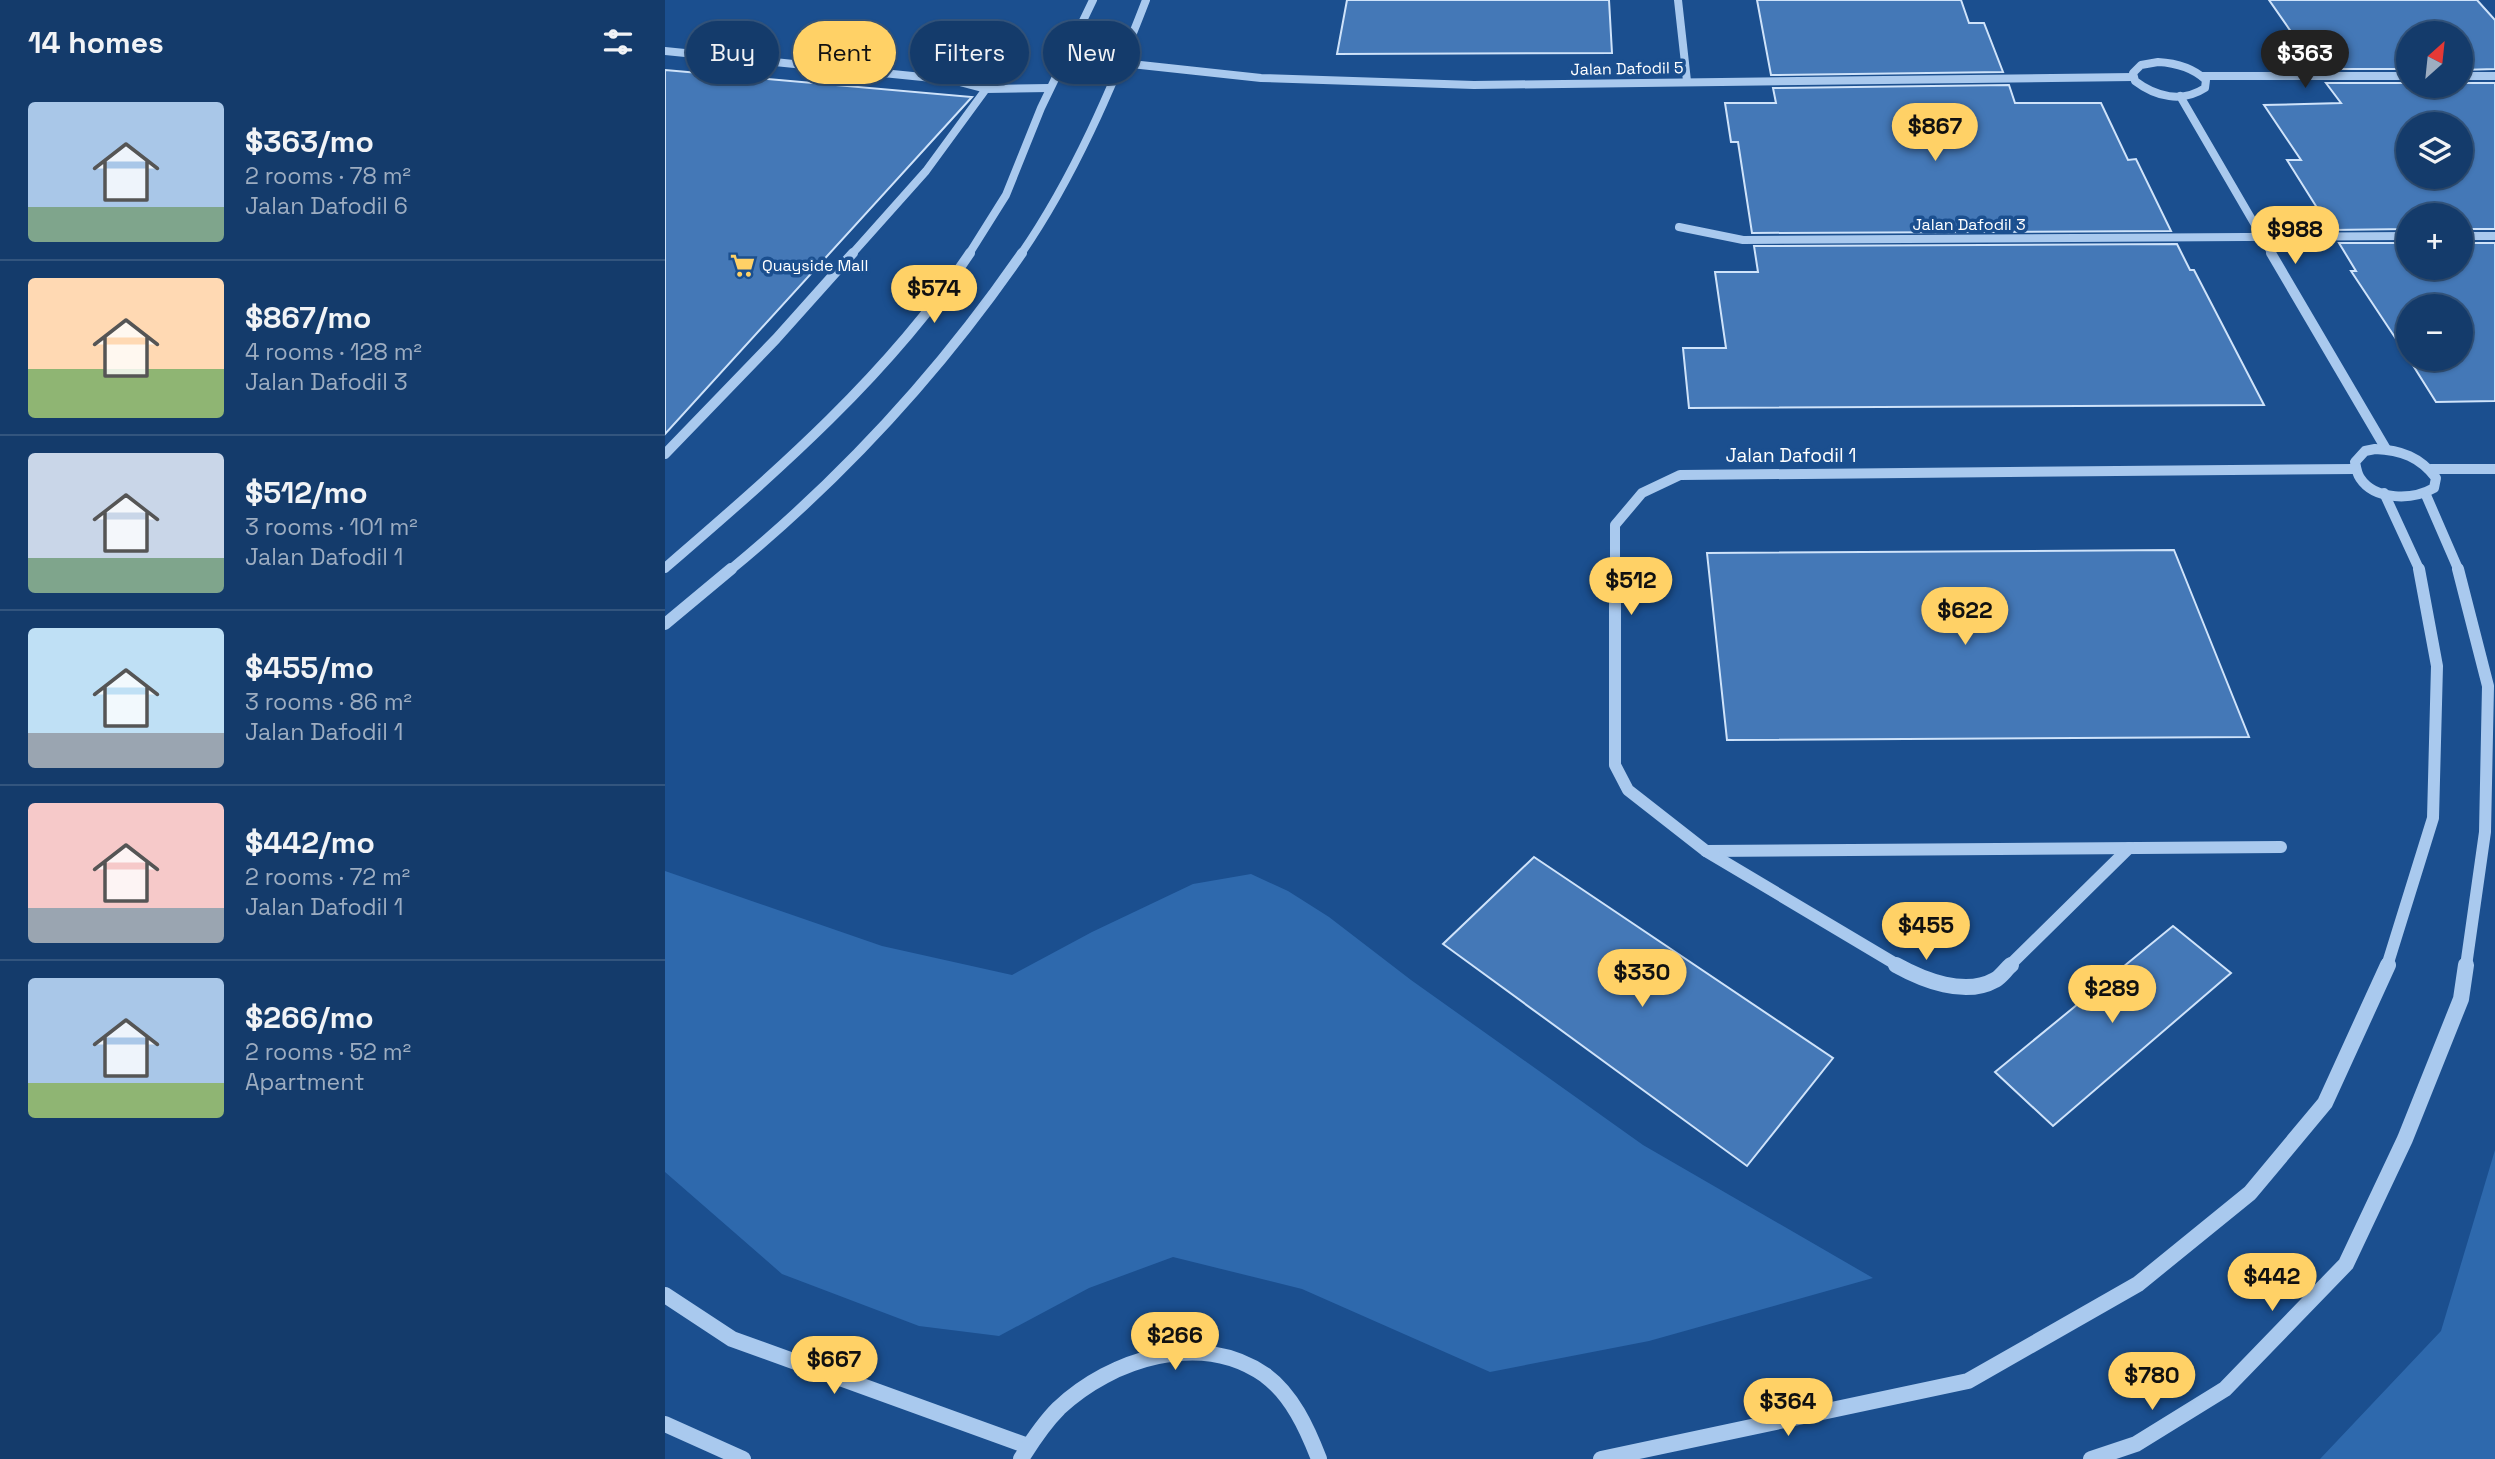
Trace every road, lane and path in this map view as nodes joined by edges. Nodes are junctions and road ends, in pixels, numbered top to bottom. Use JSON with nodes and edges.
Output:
{"nodes":[{"id":1,"x":1093,"y":0,"type":"edge"},
{"id":2,"x":1146,"y":0,"type":"edge"},
{"id":3,"x":1678,"y":0,"type":"edge"},
{"id":4,"x":1138,"y":21,"type":"edge"},
{"id":5,"x":665,"y":51,"type":"edge"},
{"id":6,"x":1140,"y":65,"type":"edge"},
{"id":7,"x":2202,"y":76,"type":"junction"},
{"id":8,"x":2396,"y":76,"type":"edge"},
{"id":9,"x":2473,"y":76,"type":"edge"},
{"id":10,"x":2495,"y":76,"type":"edge"},
{"id":11,"x":2133,"y":78,"type":"junction"},
{"id":12,"x":1687,"y":81,"type":"junction"},
{"id":13,"x":1112,"y":84,"type":"edge"},
{"id":14,"x":1049,"y":88,"type":"junction"},
{"id":15,"x":986,"y":89,"type":"junction"},
{"id":16,"x":2180,"y":96,"type":"junction"},
{"id":17,"x":1679,"y":227,"type":"dead end"},
{"id":18,"x":2260,"y":236,"type":"junction"},
{"id":19,"x":2396,"y":236,"type":"edge"},
{"id":20,"x":2473,"y":236,"type":"edge"},
{"id":21,"x":2495,"y":236,"type":"edge"},
{"id":22,"x":2386,"y":449,"type":"junction"},
{"id":23,"x":665,"y":454,"type":"edge"},
{"id":24,"x":2354,"y":469,"type":"junction"},
{"id":25,"x":2431,"y":469,"type":"junction"},
{"id":26,"x":2495,"y":469,"type":"edge"},
{"id":27,"x":2383,"y":494,"type":"junction"},
{"id":28,"x":2426,"y":495,"type":"junction"},
{"id":29,"x":665,"y":568,"type":"edge"},
{"id":30,"x":665,"y":624,"type":"edge"},
{"id":31,"x":2281,"y":847,"type":"dead end"},
{"id":32,"x":2129,"y":848,"type":"junction"},
{"id":33,"x":1706,"y":851,"type":"junction"},
{"id":34,"x":665,"y":1295,"type":"edge"},
{"id":35,"x":665,"y":1424,"type":"edge"},
{"id":36,"x":1024,"y":1453,"type":"edge"},
{"id":37,"x":743,"y":1459,"type":"edge"},
{"id":38,"x":1319,"y":1459,"type":"edge"},
{"id":39,"x":1601,"y":1459,"type":"edge"},
{"id":40,"x":2091,"y":1459,"type":"edge"}],
"edges":[{"from":1,"to":14,"type":"street"},
{"from":2,"to":4,"type":"street"},
{"from":3,"to":12,"type":"street"},
{"from":5,"to":15,"type":"street"},
{"from":6,"to":12,"type":"street","name":"Jalan Dafodil 5"},
{"from":7,"to":8,"type":"street"},
{"from":7,"to":11,"type":"street"},
{"from":7,"to":16,"type":"street"},
{"from":9,"to":10,"type":"street"},
{"from":11,"to":12,"type":"street","name":"Jalan Dafodil 5"},
{"from":11,"to":16,"type":"street"},
{"from":13,"to":30,"type":"street"},
{"from":14,"to":15,"type":"street"},
{"from":14,"to":29,"type":"street"},
{"from":15,"to":23,"type":"street"},
{"from":16,"to":18,"type":"street"},
{"from":17,"to":18,"type":"street","name":"Jalan Dafodil 3"},
{"from":18,"to":19,"type":"street","name":"Jalan Dafodil 3"},
{"from":18,"to":22,"type":"street"},
{"from":20,"to":21,"type":"street"},
{"from":22,"to":24,"type":"street"},
{"from":22,"to":25,"type":"street"},
{"from":24,"to":27,"type":"street"},
{"from":24,"to":33,"type":"street","name":"Jalan Dafodil 1"},
{"from":25,"to":26,"type":"street"},
{"from":25,"to":28,"type":"street"},
{"from":27,"to":28,"type":"street"},
{"from":27,"to":39,"type":"street"},
{"from":28,"to":40,"type":"street"},
{"from":31,"to":32,"type":"street"},
{"from":32,"to":33,"type":"street"},
{"from":32,"to":33,"type":"street","name":"Jalan Dafodil 1"},
{"from":34,"to":36,"type":"street"},
{"from":35,"to":37,"type":"street"},
{"from":36,"to":38,"type":"street"}]}
